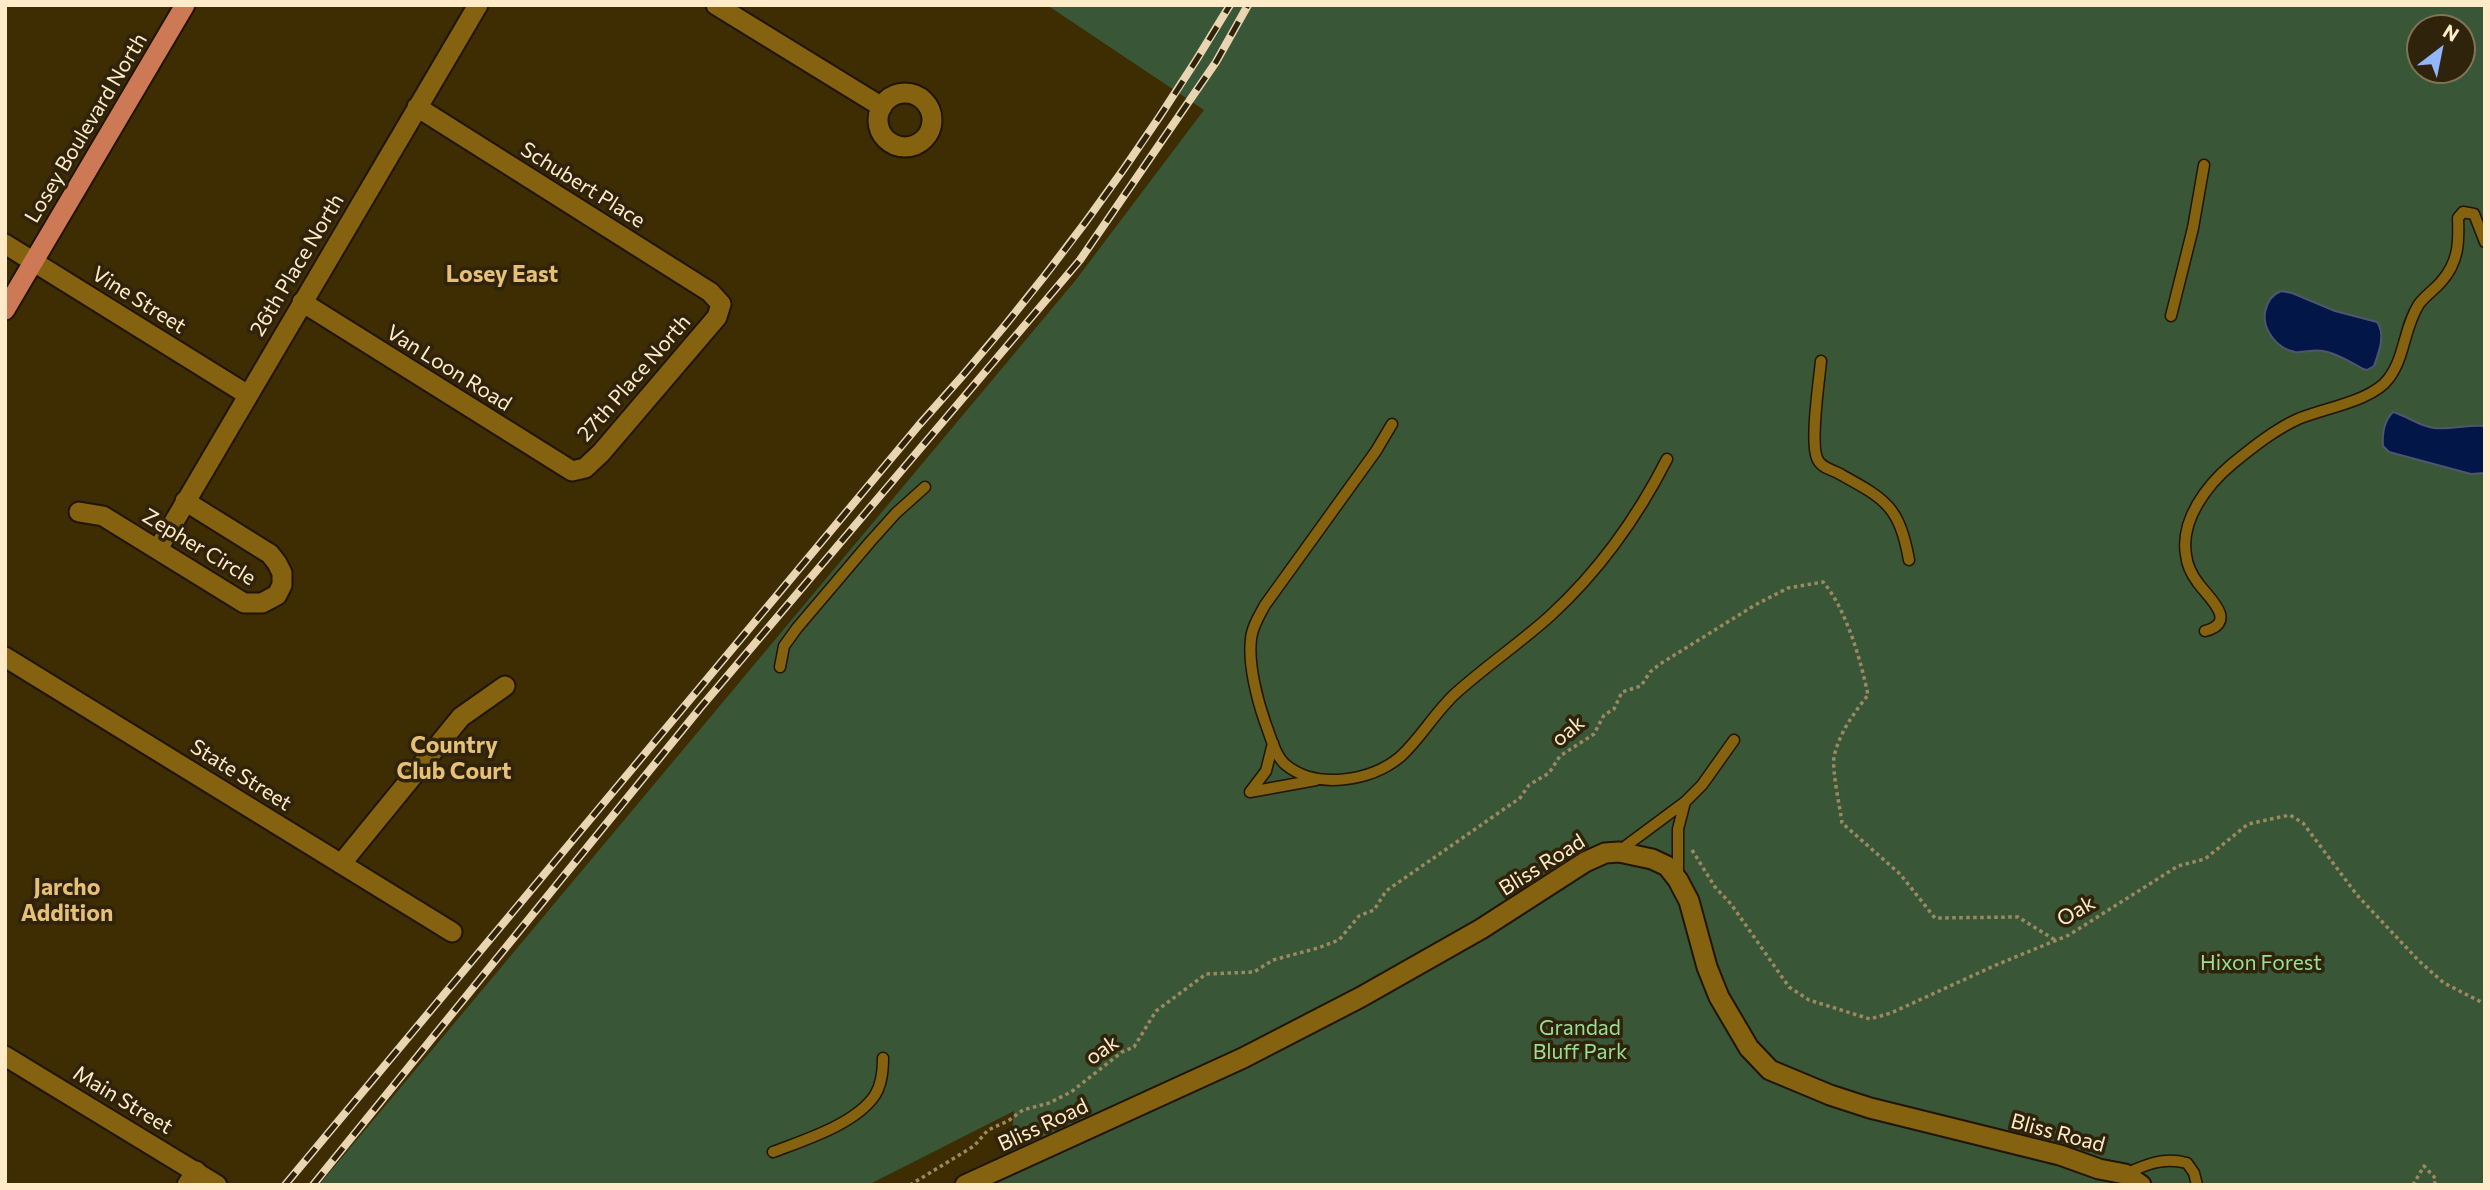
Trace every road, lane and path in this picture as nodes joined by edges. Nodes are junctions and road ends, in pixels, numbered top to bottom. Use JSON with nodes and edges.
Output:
{"nodes":[{"id":1,"x":185,"y":5,"type":"edge"},
{"id":2,"x":478,"y":5,"type":"edge"},
{"id":3,"x":716,"y":5,"type":"edge"},
{"id":4,"x":417,"y":107,"type":"junction"},
{"id":5,"x":882,"y":107,"type":"dead end"},
{"id":6,"x":2204,"y":165,"type":"dead end"},
{"id":7,"x":2485,"y":242,"type":"edge"},
{"id":8,"x":5,"y":244,"type":"edge"},
{"id":9,"x":34,"y":261,"type":"junction"},
{"id":10,"x":302,"y":302,"type":"junction"},
{"id":11,"x":721,"y":304,"type":"joint"},
{"id":12,"x":5,"y":310,"type":"edge"},
{"id":13,"x":2171,"y":316,"type":"dead end"},
{"id":14,"x":1821,"y":361,"type":"dead end"},
{"id":15,"x":248,"y":395,"type":"junction"},
{"id":16,"x":1392,"y":424,"type":"dead end"},
{"id":17,"x":1667,"y":459,"type":"dead end"},
{"id":18,"x":572,"y":471,"type":"joint"},
{"id":19,"x":925,"y":487,"type":"dead end"},
{"id":20,"x":185,"y":500,"type":"junction"},
{"id":21,"x":79,"y":512,"type":"dead end"},
{"id":22,"x":158,"y":549,"type":"junction"},
{"id":23,"x":1909,"y":560,"type":"dead end"},
{"id":24,"x":2205,"y":631,"type":"dead end"},
{"id":25,"x":5,"y":657,"type":"edge"},
{"id":26,"x":780,"y":667,"type":"dead end"},
{"id":27,"x":505,"y":686,"type":"dead end"},
{"id":28,"x":1734,"y":740,"type":"dead end"},
{"id":29,"x":1273,"y":743,"type":"junction"},
{"id":30,"x":1320,"y":779,"type":"junction"},
{"id":31,"x":1685,"y":802,"type":"junction"},
{"id":32,"x":1678,"y":832,"type":"junction"},
{"id":33,"x":1619,"y":852,"type":"junction"},
{"id":34,"x":341,"y":864,"type":"junction"},
{"id":35,"x":1678,"y":880,"type":"junction"},
{"id":36,"x":452,"y":932,"type":"dead end"},
{"id":37,"x":2055,"y":940,"type":"junction"},
{"id":38,"x":2485,"y":1004,"type":"edge"},
{"id":39,"x":5,"y":1056,"type":"edge"},
{"id":40,"x":883,"y":1058,"type":"dead end"},
{"id":41,"x":773,"y":1152,"type":"dead end"},
{"id":42,"x":191,"y":1178,"type":"edge"},
{"id":43,"x":2133,"y":1179,"type":"edge"},
{"id":44,"x":217,"y":1185,"type":"edge"},
{"id":45,"x":910,"y":1185,"type":"edge"},
{"id":46,"x":965,"y":1185,"type":"edge"},
{"id":47,"x":2197,"y":1185,"type":"edge"},
{"id":48,"x":2413,"y":1185,"type":"edge"},
{"id":49,"x":2434,"y":1185,"type":"edge"}],
"edges":[{"from":1,"to":9,"type":"main road","name":"Losey Boulevard North"},
{"from":2,"to":4,"type":"street","name":"26th Place North"},
{"from":3,"to":5,"type":"street"},
{"from":4,"to":10,"type":"street","name":"26th Place North"},
{"from":4,"to":11,"type":"street","name":"Schubert Place"},
{"from":6,"to":13,"type":"lane"},
{"from":7,"to":24,"type":"lane"},
{"from":8,"to":9,"type":"street","name":"Vine Street"},
{"from":9,"to":12,"type":"main road","name":"Losey Boulevard North"},
{"from":9,"to":15,"type":"street","name":"Vine Street"},
{"from":10,"to":15,"type":"street","name":"26th Place North"},
{"from":10,"to":18,"type":"street","name":"Van Loon Road"},
{"from":11,"to":18,"type":"street","name":"27th Place North"},
{"from":14,"to":23,"type":"lane"},
{"from":15,"to":20,"type":"street","name":"26th Place North"},
{"from":16,"to":29,"type":"lane"},
{"from":17,"to":30,"type":"lane"},
{"from":19,"to":26,"type":"lane"},
{"from":20,"to":22,"type":"street","name":"26th Place North"},
{"from":20,"to":22,"type":"street","name":"Zepher Circle"},
{"from":21,"to":22,"type":"street","name":"Zepher Circle"},
{"from":25,"to":34,"type":"street","name":"State Street"},
{"from":27,"to":34,"type":"street"},
{"from":28,"to":31,"type":"lane"},
{"from":29,"to":30,"type":"lane"},
{"from":29,"to":30,"type":"lane"},
{"from":31,"to":32,"type":"lane"},
{"from":31,"to":33,"type":"lane"},
{"from":32,"to":35,"type":"lane"},
{"from":32,"to":37,"type":"path","name":"Oak"},
{"from":33,"to":35,"type":"street","name":"Bliss Road"},
{"from":33,"to":46,"type":"street","name":"Bliss Road"},
{"from":34,"to":36,"type":"street","name":"State Street"},
{"from":35,"to":43,"type":"street","name":"Bliss Road"},
{"from":37,"to":38,"type":"path","name":"Oak"},
{"from":37,"to":45,"type":"path","name":"oak"},
{"from":39,"to":42,"type":"street","name":"Main Street"},
{"from":40,"to":41,"type":"lane"},
{"from":42,"to":44,"type":"street","name":"Main Street"},
{"from":43,"to":47,"type":"lane"},
{"from":48,"to":49,"type":"path"}]}
